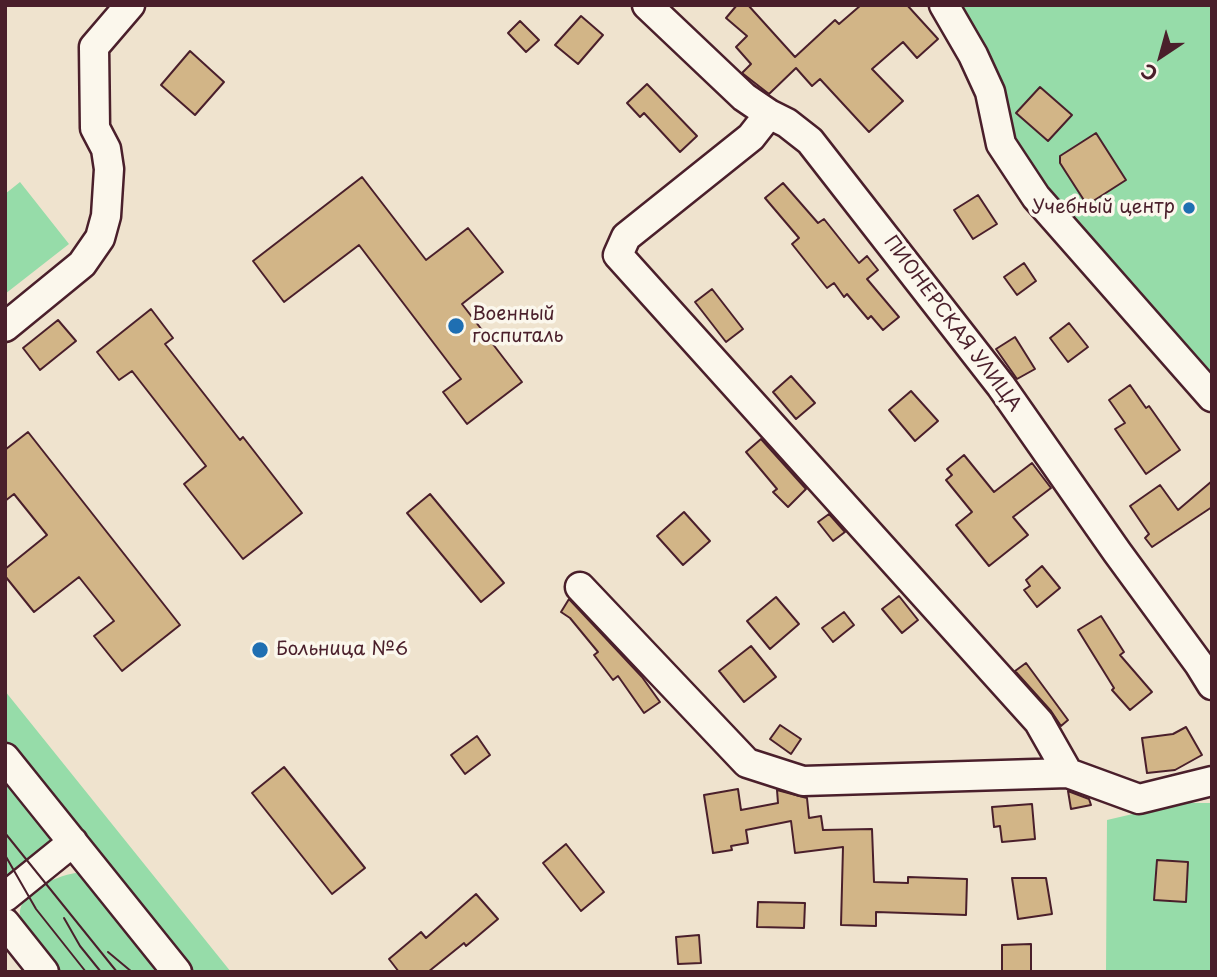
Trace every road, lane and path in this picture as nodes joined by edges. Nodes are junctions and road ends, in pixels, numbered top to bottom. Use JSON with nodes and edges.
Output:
{"nodes":[{"id":1,"x":130,"y":5,"type":"edge"},
{"id":2,"x":647,"y":5,"type":"edge"},
{"id":3,"x":944,"y":5,"type":"edge"},
{"id":4,"x":769,"y":114,"type":"junction"},
{"id":5,"x":5,"y":327,"type":"edge"},
{"id":6,"x":1212,"y":397,"type":"edge"},
{"id":7,"x":580,"y":586,"type":"dead end"},
{"id":8,"x":1212,"y":685,"type":"edge"},
{"id":9,"x":5,"y":758,"type":"edge"},
{"id":10,"x":1068,"y":773,"type":"junction"},
{"id":11,"x":1212,"y":781,"type":"edge"},
{"id":12,"x":73,"y":842,"type":"junction"},
{"id":13,"x":5,"y":897,"type":"edge"},
{"id":14,"x":5,"y":923,"type":"edge"},
{"id":15,"x":44,"y":972,"type":"edge"},
{"id":16,"x":177,"y":972,"type":"edge"}],
"edges":[{"from":1,"to":5,"type":"street"},
{"from":2,"to":4,"type":"street","name":"ПИОНЕРСКАЯ УЛИЦА"},
{"from":3,"to":6,"type":"street"},
{"from":4,"to":8,"type":"street","name":"ПИОНЕРСКАЯ УЛИЦА"},
{"from":4,"to":10,"type":"street"},
{"from":7,"to":10,"type":"street"},
{"from":9,"to":12,"type":"street"},
{"from":10,"to":11,"type":"street"},
{"from":12,"to":13,"type":"street"},
{"from":12,"to":16,"type":"street"},
{"from":14,"to":15,"type":"street"}]}
